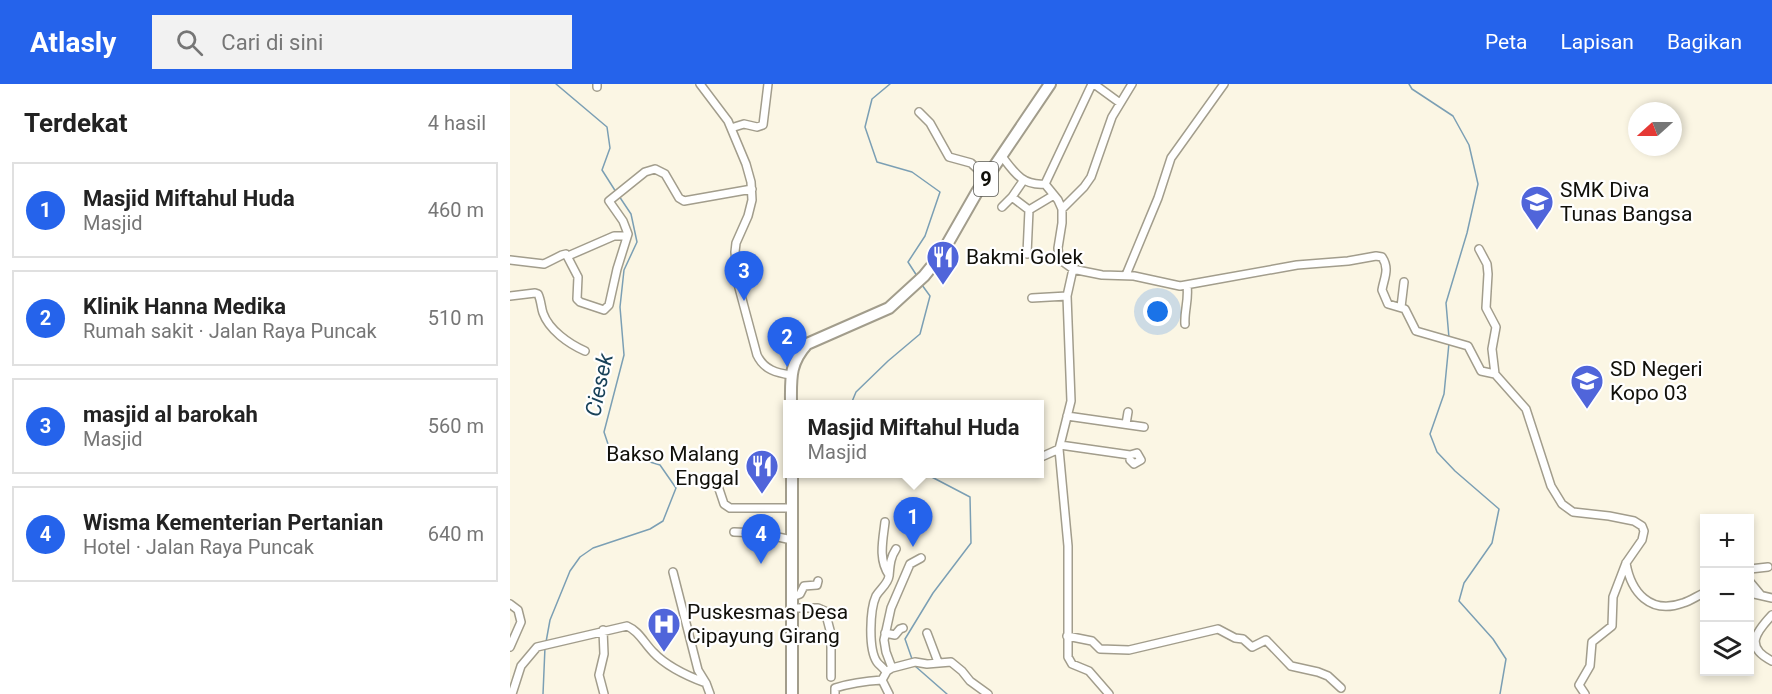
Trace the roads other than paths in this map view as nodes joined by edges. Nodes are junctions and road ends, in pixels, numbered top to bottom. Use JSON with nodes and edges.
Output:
{"nodes":[{"id":1,"x":700,"y":84,"type":"edge"},
{"id":2,"x":768,"y":84,"type":"edge"},
{"id":3,"x":1050,"y":84,"type":"edge"},
{"id":4,"x":1093,"y":84,"type":"edge"},
{"id":5,"x":1132,"y":84,"type":"edge"},
{"id":6,"x":1224,"y":84,"type":"edge"},
{"id":7,"x":1120,"y":103,"type":"junction"},
{"id":8,"x":919,"y":112,"type":"dead end"},
{"id":9,"x":731,"y":128,"type":"junction"},
{"id":10,"x":1001,"y":155,"type":"junction"},
{"id":11,"x":987,"y":178,"type":"junction"},
{"id":12,"x":1023,"y":181,"type":"junction"},
{"id":13,"x":1046,"y":184,"type":"junction"},
{"id":14,"x":752,"y":189,"type":"junction"},
{"id":15,"x":1054,"y":195,"type":"junction"},
{"id":16,"x":1012,"y":197,"type":"junction"},
{"id":17,"x":1002,"y":207,"type":"dead end"},
{"id":18,"x":1062,"y":209,"type":"junction"},
{"id":19,"x":1029,"y":210,"type":"junction"},
{"id":20,"x":627,"y":236,"type":"junction"},
{"id":21,"x":1479,"y":249,"type":"dead end"},
{"id":22,"x":1027,"y":254,"type":"dead end"},
{"id":23,"x":568,"y":256,"type":"junction"},
{"id":24,"x":510,"y":260,"type":"edge"},
{"id":25,"x":1072,"y":269,"type":"junction"},
{"id":26,"x":1126,"y":275,"type":"junction"},
{"id":27,"x":1404,"y":282,"type":"dead end"},
{"id":28,"x":1187,"y":286,"type":"junction"},
{"id":29,"x":510,"y":296,"type":"edge"},
{"id":30,"x":1067,"y":296,"type":"junction"},
{"id":31,"x":1032,"y":298,"type":"dead end"},
{"id":32,"x":1401,"y":307,"type":"junction"},
{"id":33,"x":1185,"y":324,"type":"dead end"},
{"id":34,"x":585,"y":351,"type":"dead end"},
{"id":35,"x":791,"y":375,"type":"junction"},
{"id":36,"x":1496,"y":375,"type":"junction"},
{"id":37,"x":791,"y":400,"type":"edge"},
{"id":38,"x":1128,"y":412,"type":"dead end"},
{"id":39,"x":1067,"y":416,"type":"junction"},
{"id":40,"x":1126,"y":424,"type":"junction"},
{"id":41,"x":1144,"y":427,"type":"dead end"},
{"id":42,"x":1060,"y":447,"type":"junction"},
{"id":43,"x":1044,"y":456,"type":"edge"},
{"id":44,"x":1130,"y":456,"type":"dead end"},
{"id":45,"x":792,"y":478,"type":"edge"},
{"id":46,"x":719,"y":489,"type":"dead end"},
{"id":47,"x":791,"y":508,"type":"junction"},
{"id":48,"x":885,"y":522,"type":"dead end"},
{"id":49,"x":734,"y":532,"type":"dead end"},
{"id":50,"x":792,"y":540,"type":"junction"},
{"id":51,"x":896,"y":549,"type":"dead end"},
{"id":52,"x":921,"y":558,"type":"dead end"},
{"id":53,"x":1626,"y":563,"type":"junction"},
{"id":54,"x":1768,"y":567,"type":"dead end"},
{"id":55,"x":1754,"y":568,"type":"edge"},
{"id":56,"x":673,"y":572,"type":"dead end"},
{"id":57,"x":889,"y":575,"type":"junction"},
{"id":58,"x":818,"y":581,"type":"dead end"},
{"id":59,"x":1754,"y":587,"type":"edge"},
{"id":60,"x":1754,"y":593,"type":"edge"},
{"id":61,"x":1760,"y":594,"type":"junction"},
{"id":62,"x":1700,"y":595,"type":"edge"},
{"id":63,"x":1772,"y":598,"type":"edge"},
{"id":64,"x":792,"y":603,"type":"junction"},
{"id":65,"x":510,"y":604,"type":"edge"},
{"id":66,"x":1772,"y":615,"type":"edge"},
{"id":67,"x":903,"y":628,"type":"dead end"},
{"id":68,"x":603,"y":630,"type":"junction"},
{"id":69,"x":885,"y":633,"type":"junction"},
{"id":70,"x":927,"y":633,"type":"dead end"},
{"id":71,"x":1067,"y":636,"type":"junction"},
{"id":72,"x":510,"y":647,"type":"edge"},
{"id":73,"x":1772,"y":661,"type":"edge"},
{"id":74,"x":938,"y":662,"type":"junction"},
{"id":75,"x":892,"y":668,"type":"junction"},
{"id":76,"x":831,"y":677,"type":"dead end"},
{"id":77,"x":882,"y":680,"type":"junction"},
{"id":78,"x":706,"y":683,"type":"junction"},
{"id":79,"x":1341,"y":688,"type":"dead end"},
{"id":80,"x":511,"y":692,"type":"edge"},
{"id":81,"x":604,"y":694,"type":"edge"},
{"id":82,"x":710,"y":694,"type":"edge"},
{"id":83,"x":792,"y":694,"type":"edge"},
{"id":84,"x":835,"y":694,"type":"edge"},
{"id":85,"x":889,"y":694,"type":"edge"},
{"id":86,"x":988,"y":694,"type":"edge"},
{"id":87,"x":1109,"y":694,"type":"edge"},
{"id":88,"x":1585,"y":694,"type":"edge"}],
"edges":[{"from":1,"to":9,"type":"street"},
{"from":2,"to":9,"type":"street"},
{"from":3,"to":10,"type":"highway","number":"9"},
{"from":4,"to":7,"type":"street"},
{"from":4,"to":13,"type":"street"},
{"from":5,"to":7,"type":"street"},
{"from":6,"to":26,"type":"street"},
{"from":7,"to":18,"type":"street"},
{"from":8,"to":11,"type":"street"},
{"from":9,"to":14,"type":"street"},
{"from":10,"to":11,"type":"highway","number":"9"},
{"from":10,"to":12,"type":"street"},
{"from":11,"to":35,"type":"highway","number":"9"},
{"from":12,"to":13,"type":"street"},
{"from":12,"to":16,"type":"street"},
{"from":13,"to":15,"type":"street"},
{"from":14,"to":20,"type":"street"},
{"from":14,"to":35,"type":"street"},
{"from":15,"to":18,"type":"street"},
{"from":15,"to":19,"type":"street"},
{"from":16,"to":17,"type":"street"},
{"from":16,"to":19,"type":"street"},
{"from":18,"to":25,"type":"street"},
{"from":19,"to":22,"type":"street"},
{"from":20,"to":23,"type":"street"},
{"from":20,"to":23,"type":"street"},
{"from":21,"to":36,"type":"street"},
{"from":23,"to":24,"type":"street"},
{"from":25,"to":26,"type":"street"},
{"from":25,"to":30,"type":"street"},
{"from":26,"to":28,"type":"street"},
{"from":27,"to":32,"type":"street"},
{"from":28,"to":32,"type":"street"},
{"from":28,"to":33,"type":"street"},
{"from":29,"to":34,"type":"street"},
{"from":30,"to":31,"type":"street"},
{"from":30,"to":39,"type":"street"},
{"from":32,"to":36,"type":"street"},
{"from":35,"to":37,"type":"highway","number":"9"},
{"from":36,"to":53,"type":"street"},
{"from":38,"to":40,"type":"street"},
{"from":39,"to":40,"type":"street"},
{"from":39,"to":42,"type":"street"},
{"from":40,"to":41,"type":"street"},
{"from":42,"to":43,"type":"street"},
{"from":42,"to":44,"type":"street"},
{"from":42,"to":71,"type":"street"},
{"from":45,"to":47,"type":"highway"},
{"from":46,"to":47,"type":"street"},
{"from":47,"to":50,"type":"highway"},
{"from":48,"to":57,"type":"street"},
{"from":49,"to":50,"type":"street"},
{"from":50,"to":64,"type":"highway"},
{"from":51,"to":57,"type":"street"},
{"from":52,"to":69,"type":"street"},
{"from":53,"to":62,"type":"street"},
{"from":53,"to":88,"type":"street"},
{"from":54,"to":55,"type":"street"},
{"from":56,"to":78,"type":"street"},
{"from":57,"to":75,"type":"street"},
{"from":58,"to":64,"type":"street"},
{"from":59,"to":61,"type":"street"},
{"from":60,"to":61,"type":"street"},
{"from":61,"to":63,"type":"street"},
{"from":64,"to":76,"type":"street"},
{"from":64,"to":83,"type":"highway"},
{"from":65,"to":72,"type":"street"},
{"from":66,"to":73,"type":"street"},
{"from":67,"to":69,"type":"street"},
{"from":68,"to":78,"type":"street"},
{"from":68,"to":80,"type":"street"},
{"from":68,"to":81,"type":"street"},
{"from":69,"to":75,"type":"street"},
{"from":70,"to":74,"type":"street"},
{"from":71,"to":79,"type":"street"},
{"from":71,"to":87,"type":"street"},
{"from":74,"to":75,"type":"street"},
{"from":74,"to":86,"type":"street"},
{"from":75,"to":77,"type":"street"},
{"from":77,"to":84,"type":"street"},
{"from":77,"to":85,"type":"street"},
{"from":78,"to":82,"type":"street"}]}
